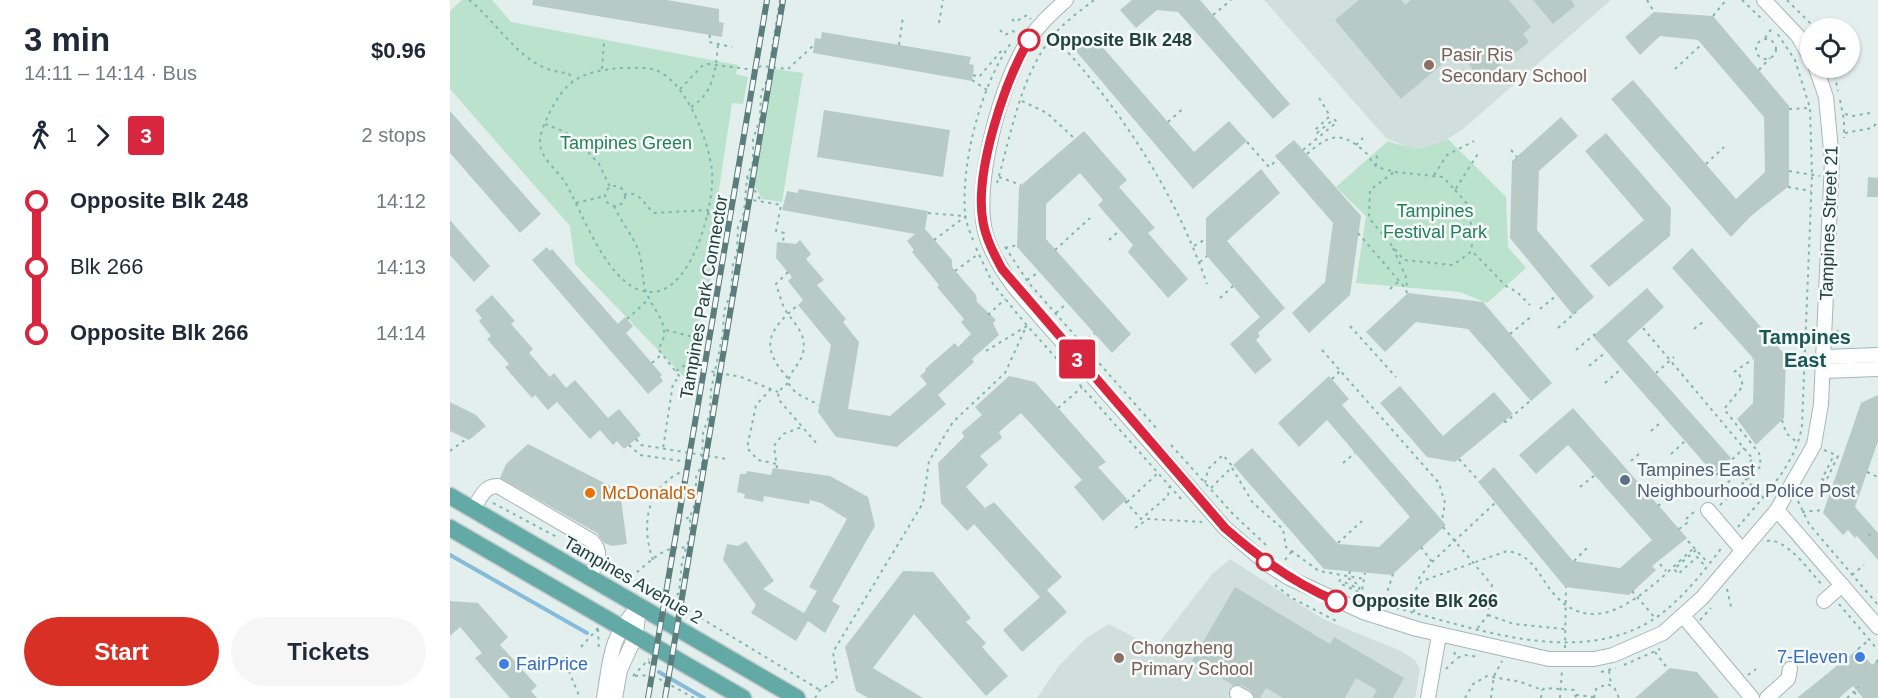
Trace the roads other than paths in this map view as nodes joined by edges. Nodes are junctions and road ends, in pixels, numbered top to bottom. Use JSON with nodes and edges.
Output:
{"nodes":[{"id":1,"x":1066,"y":0,"type":"edge"},
{"id":2,"x":1764,"y":0,"type":"edge"},
{"id":3,"x":1800,"y":40,"type":"edge"},
{"id":4,"x":1820,"y":78,"type":"edge"},
{"id":5,"x":1878,"y":355,"type":"edge"},
{"id":6,"x":1824,"y":357,"type":"junction"},
{"id":7,"x":1878,"y":369,"type":"edge"},
{"id":8,"x":1823,"y":371,"type":"junction"},
{"id":9,"x":450,"y":496,"type":"edge"},
{"id":10,"x":477,"y":503,"type":"junction"},
{"id":11,"x":1706,"y":510,"type":"road end"},
{"id":12,"x":1777,"y":510,"type":"junction"},
{"id":13,"x":450,"y":528,"type":"edge"},
{"id":14,"x":1742,"y":550,"type":"junction"},
{"id":15,"x":589,"y":577,"type":"junction"},
{"id":16,"x":1847,"y":580,"type":"junction"},
{"id":17,"x":1824,"y":601,"type":"dead end"},
{"id":18,"x":639,"y":606,"type":"junction"},
{"id":19,"x":1684,"y":617,"type":"junction"},
{"id":20,"x":621,"y":626,"type":"junction"},
{"id":21,"x":1878,"y":627,"type":"edge"},
{"id":22,"x":1439,"y":634,"type":"junction"},
{"id":23,"x":636,"y":635,"type":"junction"},
{"id":24,"x":1790,"y":669,"type":"dead end"},
{"id":25,"x":604,"y":698,"type":"edge"},
{"id":26,"x":615,"y":698,"type":"edge"},
{"id":27,"x":743,"y":698,"type":"edge"},
{"id":28,"x":797,"y":698,"type":"edge"},
{"id":29,"x":1428,"y":698,"type":"edge"},
{"id":30,"x":1752,"y":698,"type":"edge"},
{"id":31,"x":1767,"y":698,"type":"edge"}],
"edges":[{"from":1,"to":22,"type":"street","name":"Tampines Street 21"},
{"from":2,"to":3,"type":"street"},
{"from":4,"to":6,"type":"street","name":"Tampines Street 21"},
{"from":5,"to":6,"type":"street"},
{"from":6,"to":8,"type":"street","name":"Tampines Street 21"},
{"from":7,"to":8,"type":"street"},
{"from":8,"to":12,"type":"street","name":"Tampines Street 21"},
{"from":9,"to":10,"type":"main road","name":"Tampines Avenue 2"},
{"from":10,"to":15,"type":"main road","name":"Tampines Avenue 2"},
{"from":10,"to":15,"type":"street"},
{"from":11,"to":14,"type":"street"},
{"from":12,"to":14,"type":"street","name":"Tampines Street 21"},
{"from":12,"to":16,"type":"street"},
{"from":13,"to":20,"type":"main road"},
{"from":14,"to":19,"type":"street","name":"Tampines Street 21"},
{"from":15,"to":18,"type":"main road","name":"Tampines Avenue 2"},
{"from":16,"to":17,"type":"street"},
{"from":16,"to":21,"type":"street"},
{"from":18,"to":20,"type":"street"},
{"from":18,"to":23,"type":"street"},
{"from":18,"to":28,"type":"main road","name":"Tampines Avenue 2"},
{"from":19,"to":22,"type":"street","name":"Tampines Street 21"},
{"from":19,"to":30,"type":"street"},
{"from":20,"to":23,"type":"main road"},
{"from":20,"to":25,"type":"street"},
{"from":22,"to":29,"type":"street"},
{"from":23,"to":26,"type":"street"},
{"from":23,"to":27,"type":"main road"},
{"from":24,"to":31,"type":"street"}]}
